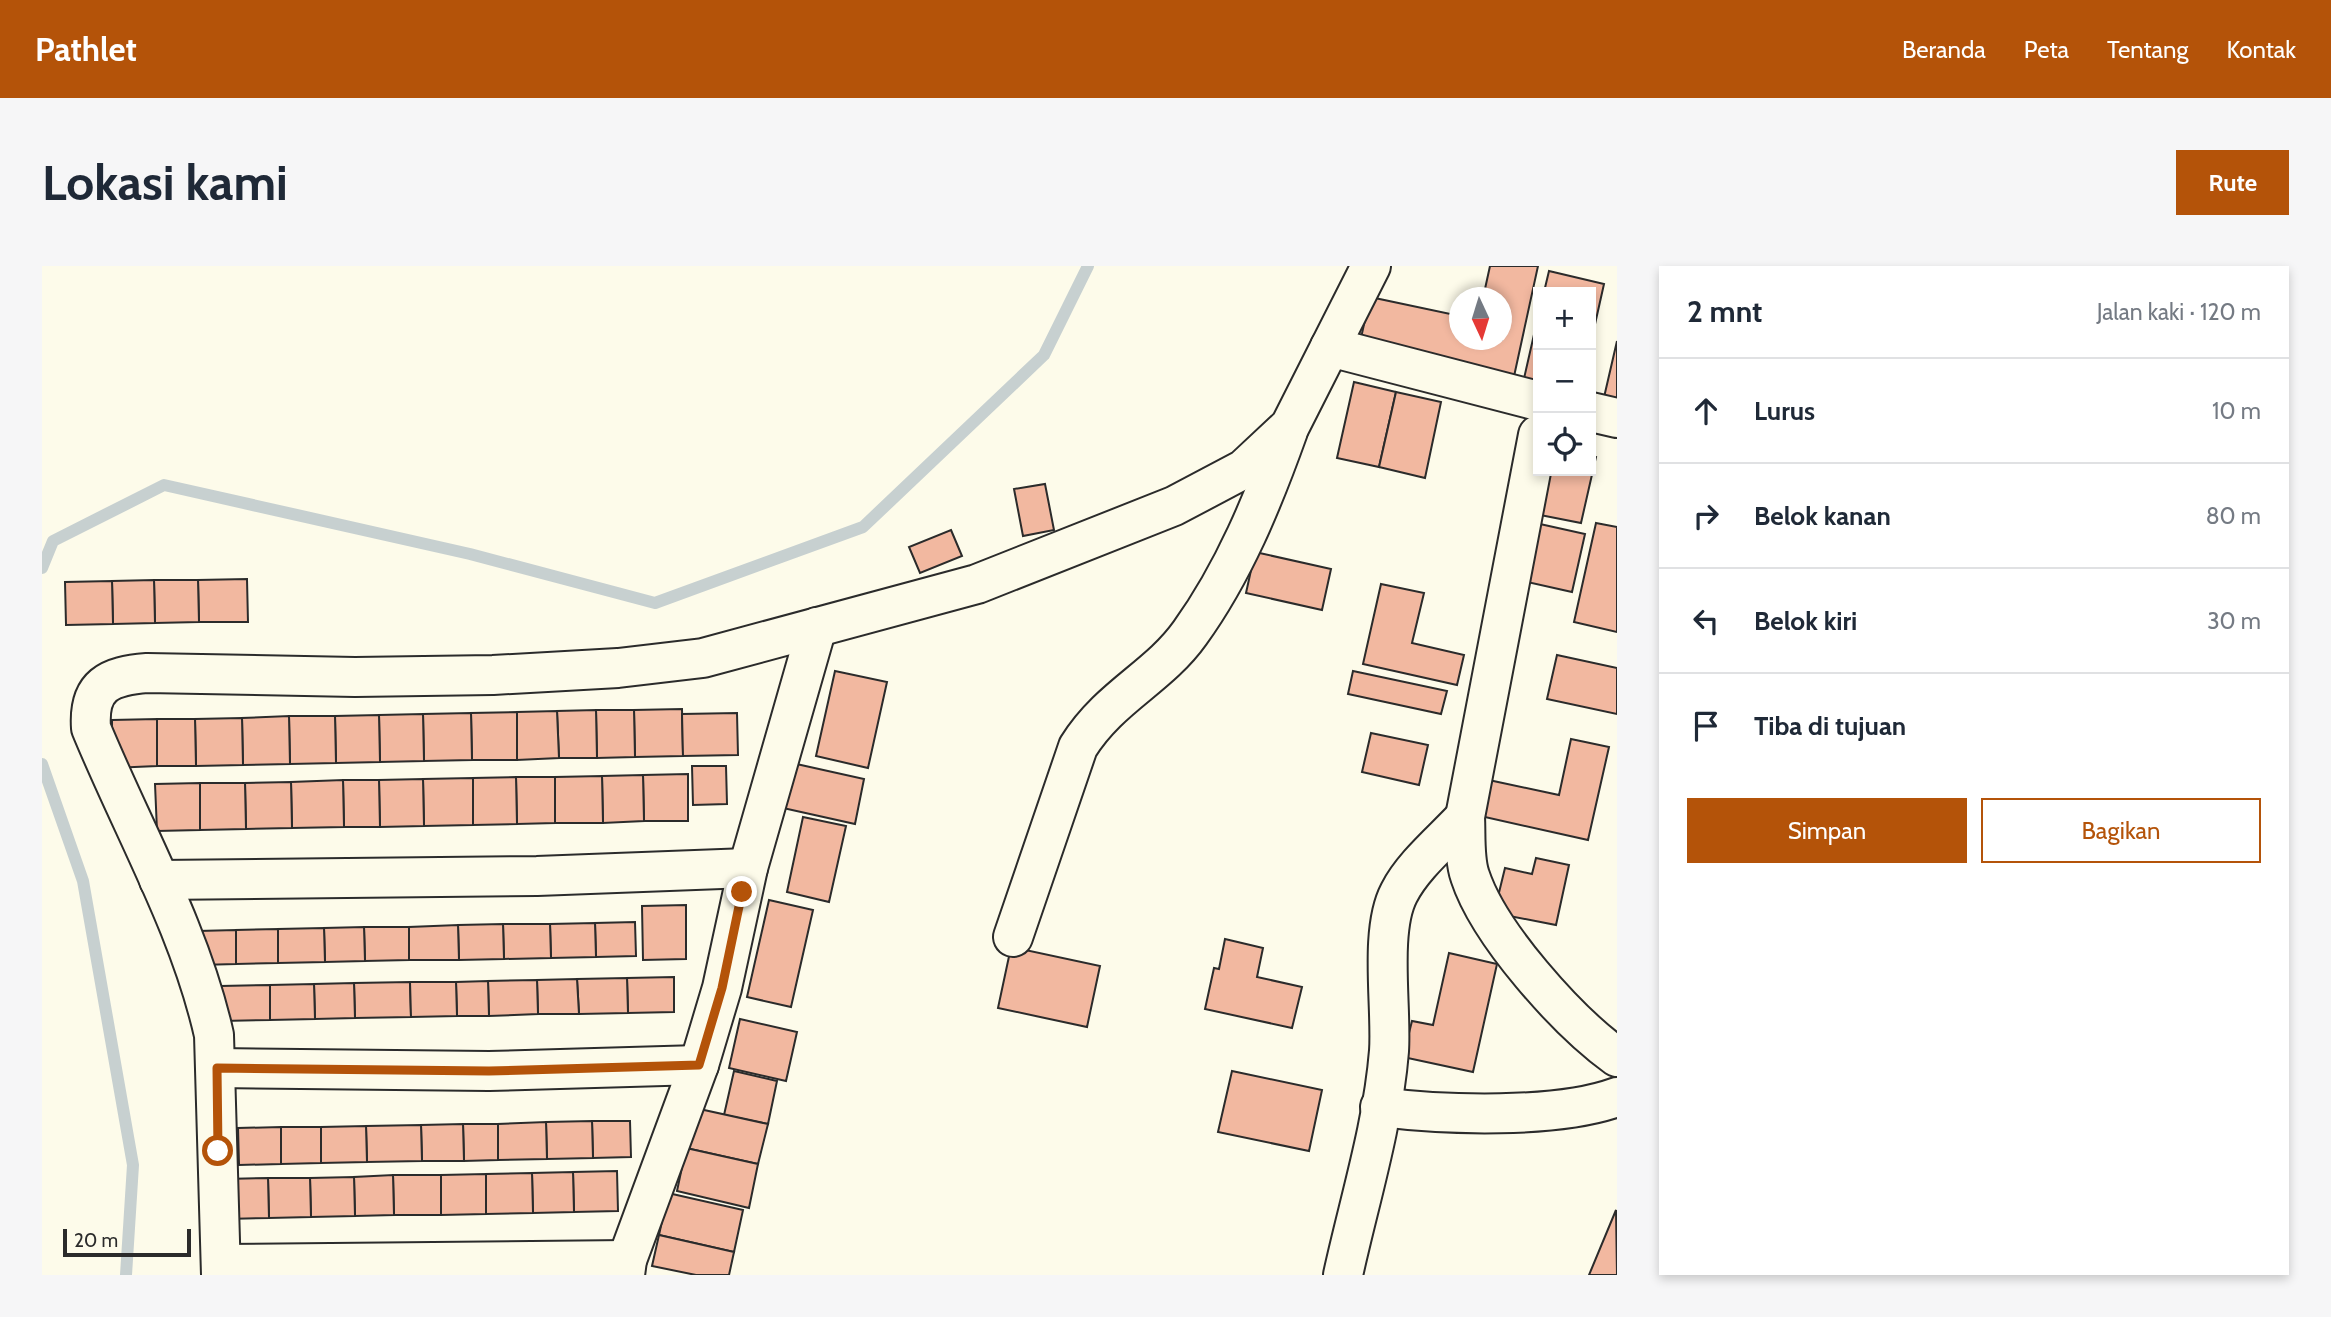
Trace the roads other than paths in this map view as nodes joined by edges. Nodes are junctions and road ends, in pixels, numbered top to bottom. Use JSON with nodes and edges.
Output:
{"nodes":[{"id":1,"x":1371,"y":266,"type":"edge"},
{"id":2,"x":1330,"y":347,"type":"junction"},
{"id":3,"x":1533,"y":400,"type":"edge"},
{"id":4,"x":1595,"y":413,"type":"edge"},
{"id":5,"x":1617,"y":418,"type":"edge"},
{"id":6,"x":1290,"y":426,"type":"junction"},
{"id":7,"x":1533,"y":461,"type":"edge"},
{"id":8,"x":817,"y":626,"type":"junction"},
{"id":9,"x":1465,"y":817,"type":"junction"},
{"id":10,"x":748,"y":868,"type":"junction"},
{"id":11,"x":159,"y":880,"type":"junction"},
{"id":12,"x":1013,"y":937,"type":"dead end"},
{"id":13,"x":1617,"y":1057,"type":"edge"},
{"id":14,"x":699,"y":1065,"type":"junction"},
{"id":15,"x":217,"y":1068,"type":"junction"},
{"id":16,"x":1617,"y":1097,"type":"edge"},
{"id":17,"x":1380,"y":1107,"type":"junction"},
{"id":18,"x":626,"y":1268,"type":"edge"},
{"id":19,"x":221,"y":1269,"type":"edge"},
{"id":20,"x":1343,"y":1275,"type":"edge"}],
"edges":[{"from":1,"to":2,"type":"street"},
{"from":2,"to":3,"type":"street"},
{"from":2,"to":6,"type":"street"},
{"from":4,"to":5,"type":"street"},
{"from":6,"to":8,"type":"street"},
{"from":6,"to":12,"type":"street"},
{"from":7,"to":9,"type":"street"},
{"from":8,"to":10,"type":"street"},
{"from":8,"to":11,"type":"street"},
{"from":9,"to":13,"type":"street"},
{"from":9,"to":17,"type":"street"},
{"from":10,"to":11,"type":"street"},
{"from":10,"to":14,"type":"street"},
{"from":11,"to":15,"type":"street"},
{"from":14,"to":15,"type":"street"},
{"from":14,"to":18,"type":"street"},
{"from":15,"to":19,"type":"street"},
{"from":16,"to":17,"type":"street"},
{"from":17,"to":20,"type":"street"},
{"from":18,"to":19,"type":"street"}]}
